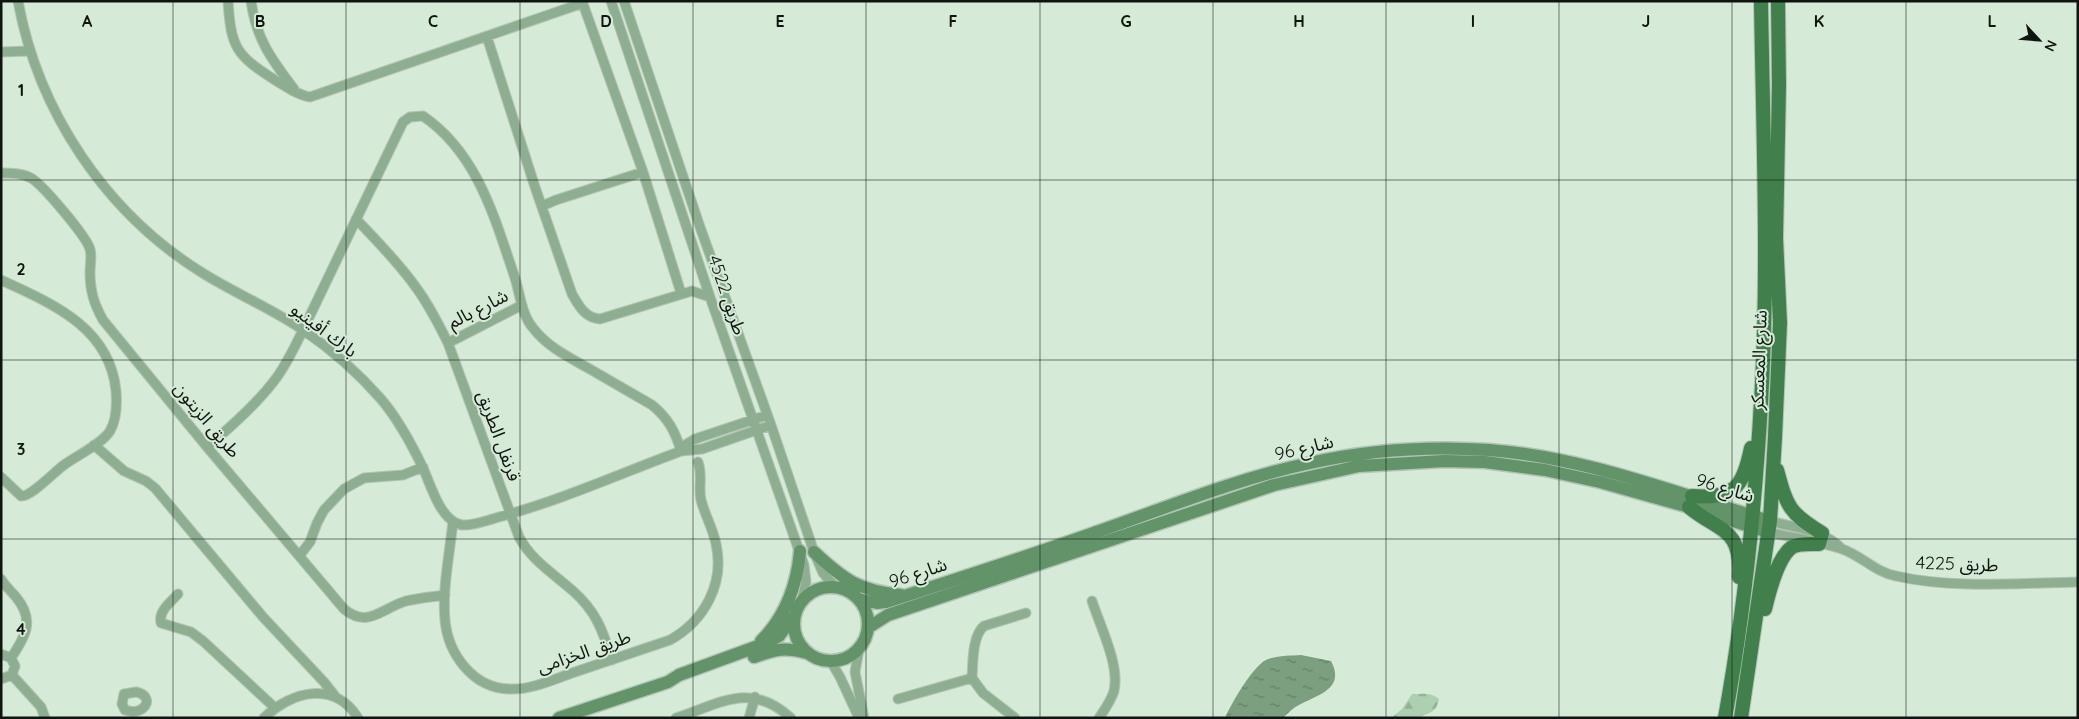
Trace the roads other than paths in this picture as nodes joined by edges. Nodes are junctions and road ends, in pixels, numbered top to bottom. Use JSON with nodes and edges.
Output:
{"nodes":[{"id":1,"x":18,"y":1,"type":"edge"},
{"id":2,"x":228,"y":1,"type":"edge"},
{"id":3,"x":251,"y":1,"type":"edge"},
{"id":4,"x":611,"y":1,"type":"edge"},
{"id":5,"x":624,"y":1,"type":"edge"},
{"id":6,"x":1762,"y":1,"type":"edge"},
{"id":7,"x":1778,"y":1,"type":"edge"},
{"id":8,"x":582,"y":2,"type":"edge"},
{"id":9,"x":487,"y":37,"type":"junction"},
{"id":10,"x":29,"y":51,"type":"junction"},
{"id":11,"x":1,"y":52,"type":"edge"},
{"id":12,"x":296,"y":92,"type":"junction"},
{"id":13,"x":642,"y":172,"type":"junction"},
{"id":14,"x":1,"y":173,"type":"edge"},
{"id":15,"x":542,"y":206,"type":"junction"},
{"id":16,"x":356,"y":219,"type":"junction"},
{"id":17,"x":703,"y":274,"type":"junction"},
{"id":18,"x":1,"y":280,"type":"edge"},
{"id":19,"x":692,"y":291,"type":"junction"},
{"id":20,"x":681,"y":293,"type":"junction"},
{"id":21,"x":710,"y":296,"type":"junction"},
{"id":22,"x":522,"y":305,"type":"junction"},
{"id":23,"x":303,"y":330,"type":"junction"},
{"id":24,"x":448,"y":343,"type":"junction"},
{"id":25,"x":1762,"y":401,"type":"junction"},
{"id":26,"x":767,"y":415,"type":"junction"},
{"id":27,"x":754,"y":420,"type":"junction"},
{"id":28,"x":772,"y":426,"type":"junction"},
{"id":29,"x":758,"y":431,"type":"junction"},
{"id":30,"x":698,"y":438,"type":"junction"},
{"id":31,"x":94,"y":445,"type":"junction"},
{"id":32,"x":207,"y":447,"type":"junction"},
{"id":33,"x":702,"y":449,"type":"junction"},
{"id":34,"x":681,"y":451,"type":"junction"},
{"id":35,"x":1774,"y":460,"type":"junction"},
{"id":36,"x":698,"y":462,"type":"dead end"},
{"id":37,"x":423,"y":468,"type":"junction"},
{"id":38,"x":1,"y":477,"type":"edge"},
{"id":39,"x":1690,"y":501,"type":"junction"},
{"id":40,"x":509,"y":514,"type":"junction"},
{"id":41,"x":453,"y":521,"type":"junction"},
{"id":42,"x":1753,"y":522,"type":"junction"},
{"id":43,"x":1769,"y":526,"type":"junction"},
{"id":44,"x":1821,"y":539,"type":"junction"},
{"id":45,"x":800,"y":552,"type":"junction"},
{"id":46,"x":814,"y":552,"type":"junction"},
{"id":47,"x":300,"y":555,"type":"junction"},
{"id":48,"x":1,"y":579,"type":"edge"},
{"id":49,"x":2078,"y":582,"type":"edge"},
{"id":50,"x":836,"y":588,"type":"junction"},
{"id":51,"x":178,"y":594,"type":"dead end"},
{"id":52,"x":445,"y":595,"type":"junction"},
{"id":53,"x":906,"y":596,"type":"junction"},
{"id":54,"x":858,"y":598,"type":"junction"},
{"id":55,"x":802,"y":599,"type":"junction"},
{"id":56,"x":1092,"y":601,"type":"dead end"},
{"id":57,"x":1026,"y":612,"type":"dead end"},
{"id":58,"x":794,"y":616,"type":"junction"},
{"id":59,"x":1740,"y":622,"type":"junction"},
{"id":60,"x":870,"y":627,"type":"junction"},
{"id":61,"x":859,"y":649,"type":"junction"},
{"id":62,"x":748,"y":651,"type":"junction"},
{"id":63,"x":808,"y":653,"type":"junction"},
{"id":64,"x":1,"y":654,"type":"edge"},
{"id":65,"x":1752,"y":654,"type":"junction"},
{"id":66,"x":11,"y":658,"type":"junction"},
{"id":67,"x":612,"y":660,"type":"junction"},
{"id":68,"x":830,"y":660,"type":"junction"},
{"id":69,"x":12,"y":675,"type":"junction"},
{"id":70,"x":972,"y":678,"type":"junction"},
{"id":71,"x":1,"y":679,"type":"edge"},
{"id":72,"x":668,"y":682,"type":"junction"},
{"id":73,"x":335,"y":696,"type":"junction"},
{"id":74,"x":755,"y":697,"type":"junction"},
{"id":75,"x":898,"y":699,"type":"dead end"},
{"id":76,"x":274,"y":707,"type":"junction"},
{"id":77,"x":45,"y":718,"type":"edge"},
{"id":78,"x":264,"y":718,"type":"edge"},
{"id":79,"x":358,"y":718,"type":"edge"},
{"id":80,"x":559,"y":718,"type":"edge"},
{"id":81,"x":676,"y":718,"type":"edge"},
{"id":82,"x":749,"y":718,"type":"edge"},
{"id":83,"x":791,"y":718,"type":"edge"},
{"id":84,"x":858,"y":718,"type":"edge"},
{"id":85,"x":864,"y":718,"type":"edge"},
{"id":86,"x":1015,"y":718,"type":"edge"},
{"id":87,"x":1099,"y":718,"type":"edge"},
{"id":88,"x":1725,"y":718,"type":"edge"},
{"id":89,"x":1741,"y":718,"type":"edge"}],
"edges":[{"from":1,"to":10,"type":"street","name":"بارك أفينيو"},
{"from":2,"to":12,"type":"street"},
{"from":3,"to":12,"type":"street"},
{"from":4,"to":17,"type":"street","name":"طريق 4522"},
{"from":5,"to":26,"type":"street","name":"طريق 4522"},
{"from":6,"to":25,"type":"main road","name":"شارع المعسكر"},
{"from":7,"to":35,"type":"main road","name":"شارع المعسكر"},
{"from":8,"to":9,"type":"street"},
{"from":8,"to":13,"type":"street"},
{"from":9,"to":12,"type":"street"},
{"from":9,"to":15,"type":"street"},
{"from":10,"to":11,"type":"street"},
{"from":10,"to":23,"type":"street","name":"بارك أفينيو"},
{"from":13,"to":15,"type":"street"},
{"from":13,"to":20,"type":"street"},
{"from":14,"to":32,"type":"street","name":"طريق الزيتون"},
{"from":15,"to":20,"type":"street"},
{"from":16,"to":22,"type":"street"},
{"from":16,"to":23,"type":"street"},
{"from":16,"to":24,"type":"street","name":"قرنفل الطريق"},
{"from":17,"to":19,"type":"street"},
{"from":17,"to":21,"type":"street","name":"طريق 4522"},
{"from":18,"to":31,"type":"street"},
{"from":19,"to":20,"type":"street"},
{"from":19,"to":21,"type":"street"},
{"from":21,"to":27,"type":"street","name":"طريق 4522"},
{"from":22,"to":24,"type":"street","name":"شارع بالم"},
{"from":22,"to":34,"type":"street"},
{"from":23,"to":32,"type":"street"},
{"from":23,"to":37,"type":"street","name":"بارك أفينيو"},
{"from":24,"to":40,"type":"street","name":"قرنفل الطريق"},
{"from":25,"to":39,"type":"main road"},
{"from":25,"to":42,"type":"main road","name":"شارع المعسكر"},
{"from":26,"to":27,"type":"street"},
{"from":26,"to":28,"type":"street","name":"طريق 4522"},
{"from":27,"to":29,"type":"street","name":"طريق 4522"},
{"from":27,"to":30,"type":"street"},
{"from":28,"to":29,"type":"street"},
{"from":28,"to":46,"type":"street","name":"طريق 4522"},
{"from":29,"to":33,"type":"street"},
{"from":29,"to":45,"type":"street","name":"طريق 4522"},
{"from":30,"to":33,"type":"street"},
{"from":30,"to":34,"type":"street"},
{"from":31,"to":38,"type":"street"},
{"from":31,"to":73,"type":"street"},
{"from":32,"to":47,"type":"street","name":"طريق الزيتون"},
{"from":33,"to":34,"type":"street"},
{"from":34,"to":40,"type":"street"},
{"from":35,"to":43,"type":"main road","name":"شارع المعسكر"},
{"from":35,"to":44,"type":"main road"},
{"from":36,"to":67,"type":"street","name":"طريق الخزامى"},
{"from":37,"to":41,"type":"street","name":"بارك أفينيو"},
{"from":37,"to":47,"type":"street"},
{"from":39,"to":42,"type":"street","name":"شارع 96"},
{"from":39,"to":53,"type":"street","name":"شارع 96"},
{"from":39,"to":59,"type":"main road"},
{"from":39,"to":60,"type":"street","name":"شارع 96"},
{"from":40,"to":41,"type":"street"},
{"from":40,"to":67,"type":"street","name":"قرنفل الطريق"},
{"from":41,"to":52,"type":"street","name":"طريق الخزامى"},
{"from":42,"to":43,"type":"street","name":"شارع 96"},
{"from":42,"to":59,"type":"main road","name":"شارع المعسكر"},
{"from":43,"to":44,"type":"street","name":"طريق 4225"},
{"from":43,"to":65,"type":"main road","name":"شارع المعسكر"},
{"from":44,"to":49,"type":"street","name":"طريق 4225"},
{"from":44,"to":65,"type":"main road"},
{"from":45,"to":55,"type":"street","name":"طريق 4522"},
{"from":45,"to":62,"type":"street"},
{"from":46,"to":50,"type":"street","name":"طريق 4522"},
{"from":46,"to":53,"type":"street"},
{"from":47,"to":52,"type":"street","name":"طريق الزيتون"},
{"from":48,"to":66,"type":"street"},
{"from":50,"to":54,"type":"street"},
{"from":50,"to":55,"type":"street"},
{"from":51,"to":76,"type":"street"},
{"from":52,"to":67,"type":"street","name":"طريق الخزامى"},
{"from":53,"to":54,"type":"street","name":"شارع 96"},
{"from":54,"to":60,"type":"street"},
{"from":55,"to":58,"type":"street"},
{"from":56,"to":87,"type":"street"},
{"from":57,"to":70,"type":"street"},
{"from":58,"to":62,"type":"street"},
{"from":58,"to":63,"type":"street"},
{"from":59,"to":88,"type":"main road","name":"شارع المعسكر"},
{"from":60,"to":61,"type":"street"},
{"from":61,"to":68,"type":"street"},
{"from":61,"to":85,"type":"street"},
{"from":62,"to":72,"type":"street"},
{"from":63,"to":68,"type":"street"},
{"from":63,"to":72,"type":"street"},
{"from":64,"to":66,"type":"street"},
{"from":65,"to":89,"type":"main road","name":"شارع المعسكر"},
{"from":66,"to":69,"type":"street"},
{"from":68,"to":84,"type":"street"},
{"from":69,"to":71,"type":"street"},
{"from":69,"to":77,"type":"street"},
{"from":70,"to":75,"type":"street"},
{"from":70,"to":86,"type":"street"},
{"from":72,"to":80,"type":"street"},
{"from":73,"to":76,"type":"street"},
{"from":73,"to":79,"type":"street"},
{"from":74,"to":81,"type":"street"},
{"from":74,"to":82,"type":"street"},
{"from":74,"to":83,"type":"street"},
{"from":76,"to":78,"type":"street"}]}
